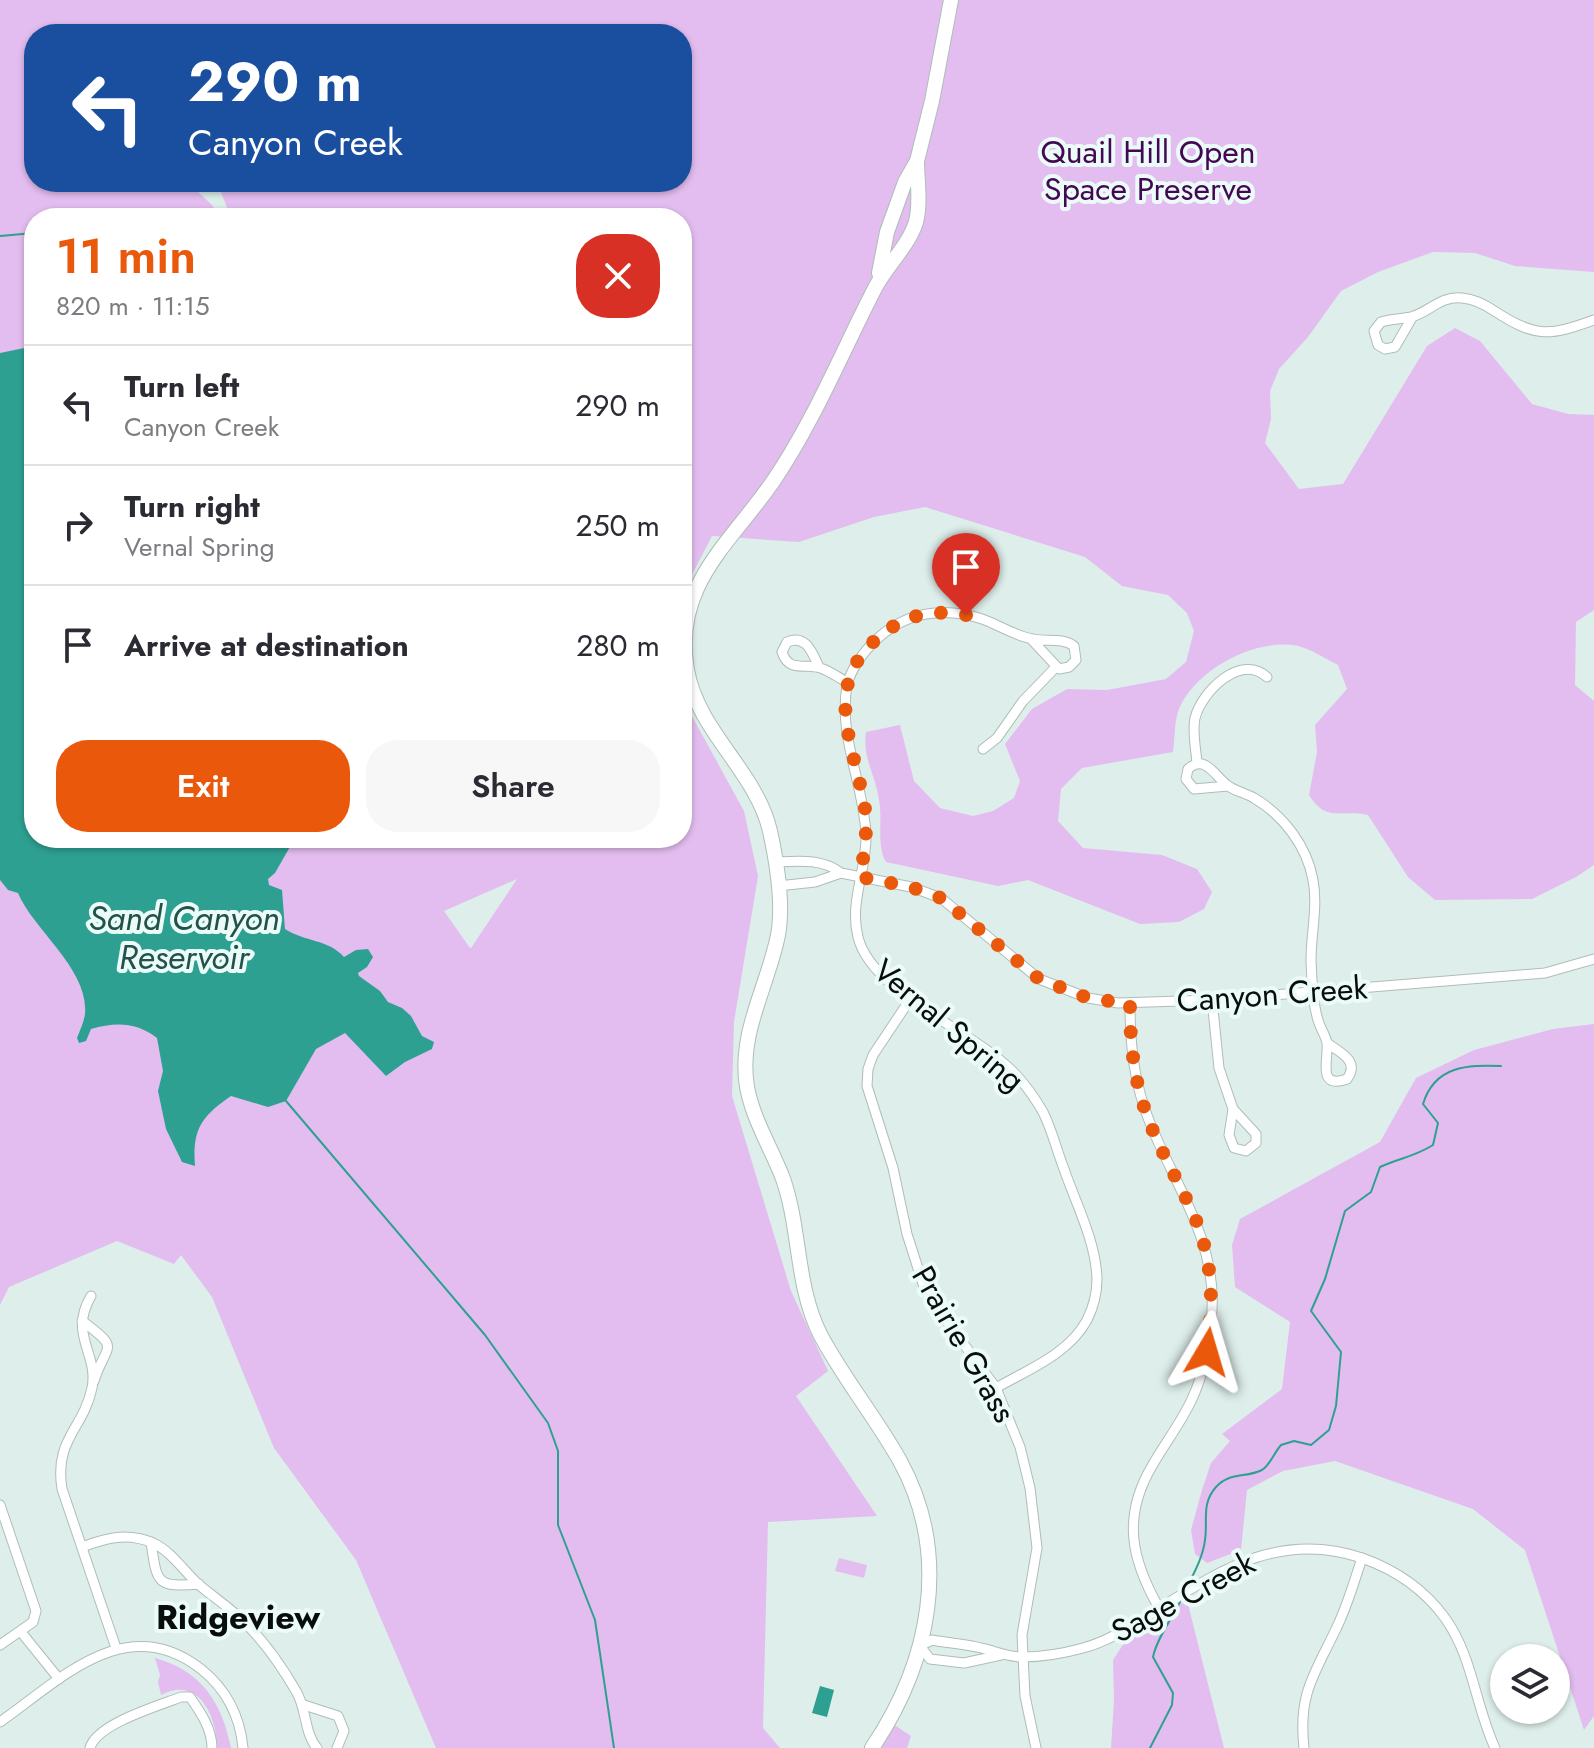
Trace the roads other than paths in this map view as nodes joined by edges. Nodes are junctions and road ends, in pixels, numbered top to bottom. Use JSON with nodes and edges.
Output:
{"nodes":[{"id":1,"x":951,"y":0,"type":"edge"},
{"id":2,"x":917,"y":161,"type":"junction"},
{"id":3,"x":878,"y":282,"type":"junction"},
{"id":4,"x":1413,"y":316,"type":"junction"},
{"id":5,"x":1594,"y":320,"type":"edge"},
{"id":6,"x":692,"y":602,"type":"edge"},
{"id":7,"x":1031,"y":639,"type":"junction"},
{"id":8,"x":819,"y":667,"type":"dead end"},
{"id":9,"x":1056,"y":667,"type":"junction"},
{"id":10,"x":1267,"y":677,"type":"dead end"},
{"id":11,"x":847,"y":682,"type":"junction"},
{"id":12,"x":692,"y":689,"type":"edge"},
{"id":13,"x":983,"y":749,"type":"dead end"},
{"id":14,"x":1197,"y":763,"type":"junction"},
{"id":15,"x":1228,"y":786,"type":"junction"},
{"id":16,"x":775,"y":862,"type":"junction"},
{"id":17,"x":817,"y":862,"type":"junction"},
{"id":18,"x":841,"y":873,"type":"junction"},
{"id":19,"x":860,"y":877,"type":"junction"},
{"id":20,"x":818,"y":882,"type":"junction"},
{"id":21,"x":778,"y":886,"type":"junction"},
{"id":22,"x":1594,"y":959,"type":"edge"},
{"id":23,"x":1313,"y":990,"type":"junction"},
{"id":24,"x":911,"y":998,"type":"junction"},
{"id":25,"x":1212,"y":1000,"type":"junction"},
{"id":26,"x":1130,"y":1004,"type":"junction"},
{"id":27,"x":1327,"y":1043,"type":"dead end"},
{"id":28,"x":1233,"y":1109,"type":"dead end"},
{"id":29,"x":91,"y":1296,"type":"dead end"},
{"id":30,"x":82,"y":1321,"type":"junction"},
{"id":31,"x":93,"y":1384,"type":"junction"},
{"id":32,"x":996,"y":1388,"type":"junction"},
{"id":33,"x":0,"y":1505,"type":"edge"},
{"id":34,"x":151,"y":1542,"type":"junction"},
{"id":35,"x":82,"y":1547,"type":"junction"},
{"id":36,"x":1362,"y":1558,"type":"junction"},
{"id":37,"x":199,"y":1584,"type":"junction"},
{"id":38,"x":1159,"y":1608,"type":"junction"},
{"id":39,"x":21,"y":1632,"type":"junction"},
{"id":40,"x":0,"y":1645,"type":"edge"},
{"id":41,"x":965,"y":1645,"type":"junction"},
{"id":42,"x":920,"y":1646,"type":"junction"},
{"id":43,"x":116,"y":1648,"type":"junction"},
{"id":44,"x":1001,"y":1655,"type":"junction"},
{"id":45,"x":1023,"y":1657,"type":"junction"},
{"id":46,"x":964,"y":1663,"type":"junction"},
{"id":47,"x":59,"y":1679,"type":"junction"},
{"id":48,"x":304,"y":1705,"type":"junction"},
{"id":49,"x":0,"y":1722,"type":"edge"},
{"id":50,"x":1035,"y":1747,"type":"edge"},
{"id":51,"x":90,"y":1748,"type":"edge"},
{"id":52,"x":212,"y":1748,"type":"edge"},
{"id":53,"x":243,"y":1748,"type":"edge"},
{"id":54,"x":317,"y":1748,"type":"edge"},
{"id":55,"x":337,"y":1748,"type":"edge"},
{"id":56,"x":872,"y":1748,"type":"edge"},
{"id":57,"x":1304,"y":1748,"type":"edge"},
{"id":58,"x":1495,"y":1748,"type":"edge"}],
"edges":[{"from":1,"to":2,"type":"street"},
{"from":2,"to":3,"type":"street"},
{"from":2,"to":3,"type":"street"},
{"from":3,"to":6,"type":"street"},
{"from":4,"to":4,"type":"street"},
{"from":4,"to":5,"type":"street"},
{"from":7,"to":9,"type":"street"},
{"from":7,"to":9,"type":"street"},
{"from":7,"to":11,"type":"street"},
{"from":8,"to":11,"type":"street"},
{"from":9,"to":13,"type":"street"},
{"from":10,"to":14,"type":"street"},
{"from":11,"to":19,"type":"street","name":"Vernal Spring"},
{"from":12,"to":16,"type":"street"},
{"from":14,"to":15,"type":"street"},
{"from":14,"to":15,"type":"street"},
{"from":15,"to":23,"type":"street"},
{"from":16,"to":17,"type":"street","name":"Canyon Creek"},
{"from":16,"to":21,"type":"street"},
{"from":17,"to":18,"type":"street","name":"Canyon Creek"},
{"from":17,"to":20,"type":"street"},
{"from":18,"to":19,"type":"street","name":"Canyon Creek"},
{"from":18,"to":20,"type":"street"},
{"from":19,"to":24,"type":"street","name":"Vernal Spring"},
{"from":19,"to":26,"type":"street","name":"Canyon Creek"},
{"from":20,"to":21,"type":"street"},
{"from":21,"to":42,"type":"street"},
{"from":22,"to":23,"type":"street","name":"Canyon Creek"},
{"from":23,"to":25,"type":"street","name":"Canyon Creek"},
{"from":23,"to":27,"type":"street"},
{"from":24,"to":32,"type":"street","name":"Prairie Grass"},
{"from":24,"to":32,"type":"street","name":"Vernal Spring"},
{"from":25,"to":26,"type":"street","name":"Canyon Creek"},
{"from":25,"to":28,"type":"street"},
{"from":26,"to":38,"type":"street"},
{"from":29,"to":30,"type":"street"},
{"from":30,"to":31,"type":"street"},
{"from":30,"to":31,"type":"street"},
{"from":31,"to":35,"type":"street"},
{"from":32,"to":45,"type":"street","name":"Prairie Grass"},
{"from":33,"to":39,"type":"street"},
{"from":34,"to":35,"type":"street"},
{"from":34,"to":37,"type":"street"},
{"from":34,"to":37,"type":"street"},
{"from":35,"to":43,"type":"street"},
{"from":36,"to":38,"type":"street","name":"Sage Creek"},
{"from":36,"to":57,"type":"street"},
{"from":36,"to":58,"type":"street","name":"Sage Creek"},
{"from":37,"to":48,"type":"street"},
{"from":38,"to":45,"type":"street","name":"Sage Creek"},
{"from":39,"to":40,"type":"street"},
{"from":39,"to":47,"type":"street"},
{"from":41,"to":42,"type":"street","name":"Sage Creek"},
{"from":41,"to":44,"type":"street","name":"Sage Creek"},
{"from":41,"to":46,"type":"street"},
{"from":42,"to":46,"type":"street","name":"Sage Creek"},
{"from":42,"to":56,"type":"street"},
{"from":43,"to":47,"type":"street"},
{"from":43,"to":53,"type":"street"},
{"from":44,"to":45,"type":"street","name":"Sage Creek"},
{"from":44,"to":46,"type":"street","name":"Sage Creek"},
{"from":45,"to":50,"type":"street","name":"Prairie Grass"},
{"from":47,"to":49,"type":"street"},
{"from":48,"to":54,"type":"street"},
{"from":48,"to":55,"type":"street"},
{"from":51,"to":52,"type":"street"}]}
